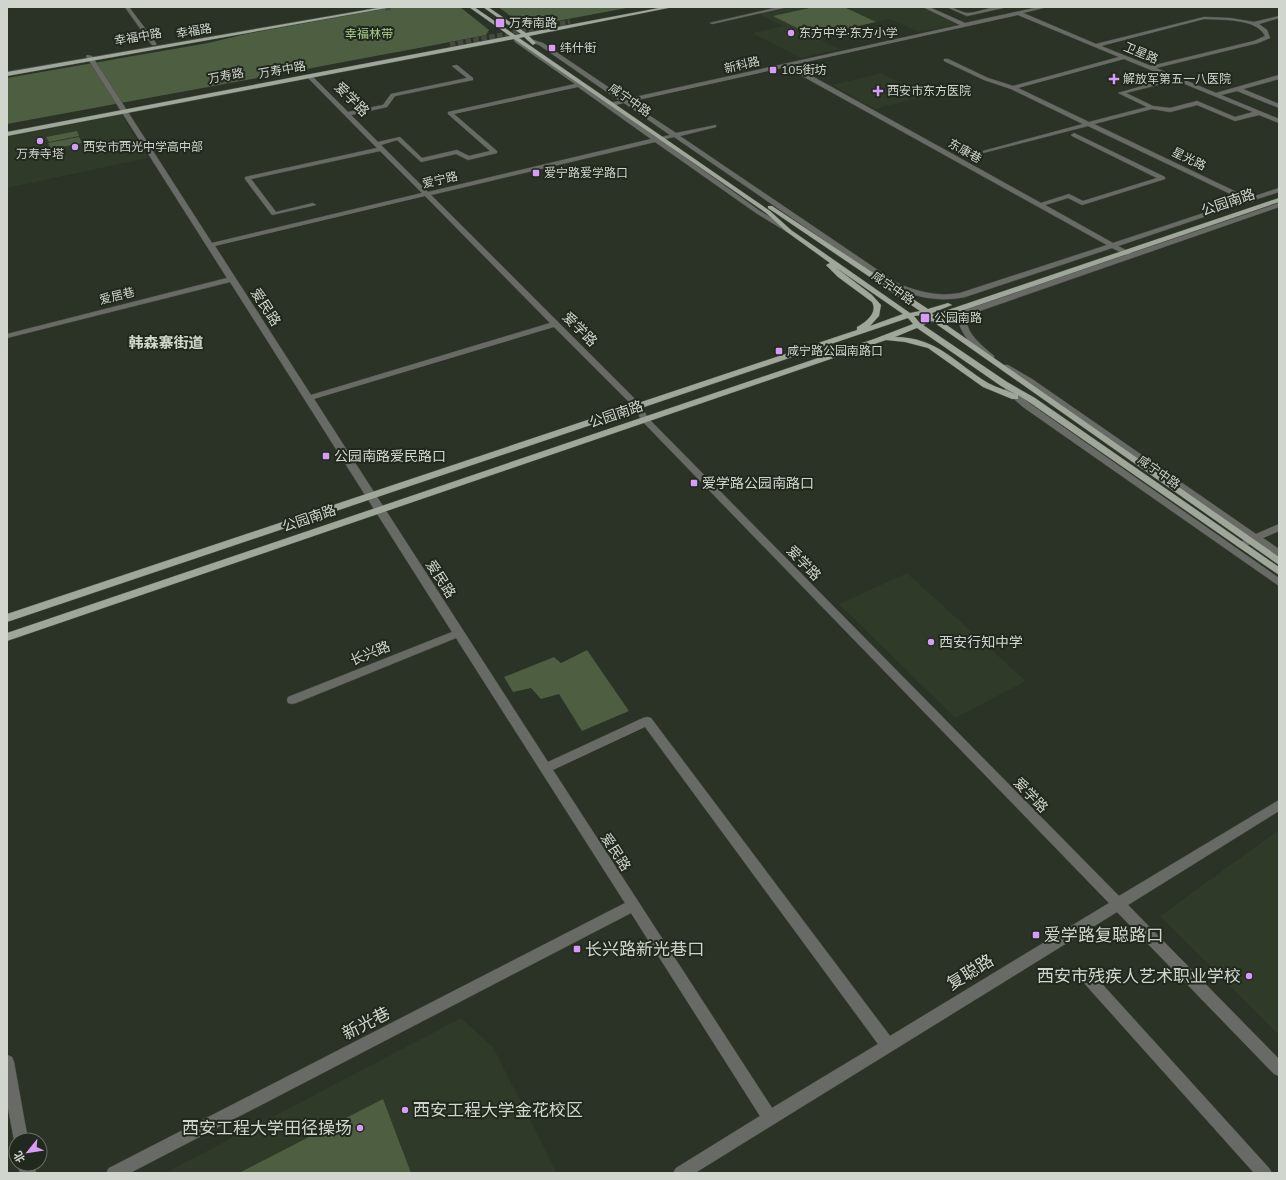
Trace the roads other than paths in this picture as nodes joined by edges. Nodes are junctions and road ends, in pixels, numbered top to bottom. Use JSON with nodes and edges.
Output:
{"nodes":[{"id":1,"x":126,"y":7,"type":"edge"},
{"id":2,"x":367,"y":7,"type":"edge"},
{"id":3,"x":471,"y":7,"type":"edge"},
{"id":4,"x":485,"y":7,"type":"edge"},
{"id":5,"x":648,"y":7,"type":"edge"},
{"id":6,"x":671,"y":7,"type":"edge"},
{"id":7,"x":756,"y":7,"type":"edge"},
{"id":8,"x":786,"y":7,"type":"edge"},
{"id":9,"x":924,"y":7,"type":"edge"},
{"id":10,"x":949,"y":7,"type":"edge"},
{"id":11,"x":1002,"y":7,"type":"edge"},
{"id":12,"x":1045,"y":7,"type":"edge"},
{"id":13,"x":385,"y":8,"type":"dead end"},
{"id":14,"x":764,"y":12,"type":"junction"},
{"id":15,"x":1018,"y":13,"type":"junction"},
{"id":16,"x":1279,"y":17,"type":"edge"},
{"id":17,"x":570,"y":22,"type":"tunnel mouth"},
{"id":18,"x":712,"y":22,"type":"dead end"},
{"id":19,"x":1253,"y":24,"type":"junction"},
{"id":20,"x":965,"y":25,"type":"junction"},
{"id":21,"x":514,"y":37,"type":"junction"},
{"id":22,"x":527,"y":37,"type":"junction"},
{"id":23,"x":154,"y":44,"type":"junction"},
{"id":24,"x":450,"y":45,"type":"tunnel mouth"},
{"id":25,"x":1097,"y":46,"type":"junction"},
{"id":26,"x":90,"y":57,"type":"junction"},
{"id":27,"x":1124,"y":57,"type":"junction"},
{"id":28,"x":946,"y":60,"type":"dead end"},
{"id":29,"x":786,"y":65,"type":"junction"},
{"id":30,"x":455,"y":66,"type":"dead end"},
{"id":31,"x":1151,"y":68,"type":"junction"},
{"id":32,"x":7,"y":69,"type":"edge"},
{"id":33,"x":7,"y":74,"type":"edge"},
{"id":34,"x":310,"y":76,"type":"junction"},
{"id":35,"x":1279,"y":78,"type":"edge"},
{"id":36,"x":1163,"y":82,"type":"dead end"},
{"id":37,"x":579,"y":85,"type":"junction"},
{"id":38,"x":1013,"y":88,"type":"junction"},
{"id":39,"x":1238,"y":89,"type":"junction"},
{"id":40,"x":1216,"y":95,"type":"junction"},
{"id":41,"x":205,"y":96,"type":"junction"},
{"id":42,"x":623,"y":102,"type":"junction"},
{"id":43,"x":144,"y":103,"type":"junction"},
{"id":44,"x":610,"y":105,"type":"junction"},
{"id":45,"x":1279,"y":106,"type":"edge"},
{"id":46,"x":1152,"y":107,"type":"junction"},
{"id":47,"x":123,"y":109,"type":"junction"},
{"id":48,"x":1258,"y":113,"type":"junction"},
{"id":49,"x":347,"y":114,"type":"junction"},
{"id":50,"x":1279,"y":121,"type":"edge"},
{"id":51,"x":1090,"y":124,"type":"junction"},
{"id":52,"x":714,"y":126,"type":"dead end"},
{"id":53,"x":7,"y":129,"type":"edge"},
{"id":54,"x":7,"y":134,"type":"edge"},
{"id":55,"x":1074,"y":135,"type":"dead end"},
{"id":56,"x":665,"y":138,"type":"junction"},
{"id":57,"x":379,"y":146,"type":"junction"},
{"id":58,"x":985,"y":152,"type":"dead end"},
{"id":59,"x":1279,"y":190,"type":"edge"},
{"id":60,"x":427,"y":195,"type":"junction"},
{"id":61,"x":1279,"y":195,"type":"edge"},
{"id":62,"x":1279,"y":200,"type":"edge"},
{"id":63,"x":1255,"y":203,"type":"junction"},
{"id":64,"x":313,"y":205,"type":"dead end"},
{"id":65,"x":1040,"y":205,"type":"junction"},
{"id":66,"x":1279,"y":206,"type":"edge"},
{"id":67,"x":1269,"y":209,"type":"junction"},
{"id":68,"x":1279,"y":214,"type":"edge"},
{"id":69,"x":789,"y":231,"type":"joint"},
{"id":70,"x":211,"y":246,"type":"junction"},
{"id":71,"x":1122,"y":250,"type":"junction"},
{"id":72,"x":821,"y":254,"type":"junction"},
{"id":73,"x":232,"y":279,"type":"junction"},
{"id":74,"x":894,"y":285,"type":"junction"},
{"id":75,"x":900,"y":294,"type":"junction"},
{"id":76,"x":909,"y":315,"type":"junction"},
{"id":77,"x":929,"y":315,"type":"junction"},
{"id":78,"x":555,"y":324,"type":"junction"},
{"id":79,"x":918,"y":325,"type":"junction"},
{"id":80,"x":850,"y":335,"type":"junction"},
{"id":81,"x":7,"y":336,"type":"edge"},
{"id":82,"x":877,"y":341,"type":"junction"},
{"id":83,"x":992,"y":359,"type":"junction"},
{"id":84,"x":1004,"y":384,"type":"junction"},
{"id":85,"x":308,"y":398,"type":"junction"},
{"id":86,"x":1026,"y":404,"type":"junction"},
{"id":87,"x":637,"y":406,"type":"junction"},
{"id":88,"x":645,"y":419,"type":"junction"},
{"id":89,"x":370,"y":497,"type":"junction"},
{"id":90,"x":379,"y":509,"type":"junction"},
{"id":91,"x":1279,"y":527,"type":"edge"},
{"id":92,"x":1249,"y":542,"type":"junction"},
{"id":93,"x":1279,"y":554,"type":"edge"},
{"id":94,"x":1279,"y":562,"type":"edge"},
{"id":95,"x":1279,"y":572,"type":"edge"},
{"id":96,"x":1279,"y":584,"type":"edge"},
{"id":97,"x":7,"y":618,"type":"edge"},
{"id":98,"x":459,"y":633,"type":"junction"},
{"id":99,"x":7,"y":637,"type":"edge"},
{"id":100,"x":292,"y":700,"type":"dead end"},
{"id":101,"x":546,"y":768,"type":"junction"},
{"id":102,"x":1279,"y":805,"type":"edge"},
{"id":103,"x":1117,"y":904,"type":"junction"},
{"id":104,"x":634,"y":905,"type":"junction"},
{"id":105,"x":1089,"y":979,"type":"dead end"},
{"id":106,"x":888,"y":1045,"type":"junction"},
{"id":107,"x":7,"y":1062,"type":"edge"},
{"id":108,"x":1279,"y":1069,"type":"edge"},
{"id":109,"x":770,"y":1118,"type":"junction"},
{"id":110,"x":20,"y":1132,"type":"edge"},
{"id":111,"x":114,"y":1173,"type":"edge"},
{"id":112,"x":681,"y":1173,"type":"edge"},
{"id":113,"x":1264,"y":1173,"type":"edge"}],
"edges":[{"from":1,"to":23,"type":"street"},
{"from":2,"to":23,"type":"main road","name":"幸福中路"},
{"from":3,"to":21,"type":"main road","name":"咸宁中路"},
{"from":4,"to":22,"type":"main road","name":"咸宁中路"},
{"from":5,"to":17,"type":"main road"},
{"from":6,"to":22,"type":"main road"},
{"from":7,"to":14,"type":"street"},
{"from":8,"to":14,"type":"street"},
{"from":9,"to":20,"type":"street"},
{"from":10,"to":11,"type":"street"},
{"from":12,"to":15,"type":"street","name":"新科路"},
{"from":13,"to":26,"type":"main road","name":"幸福路"},
{"from":14,"to":18,"type":"street"},
{"from":15,"to":20,"type":"street","name":"新科路"},
{"from":15,"to":25,"type":"street","name":"卫星路"},
{"from":16,"to":19,"type":"street"},
{"from":19,"to":25,"type":"street"},
{"from":19,"to":31,"type":"street"},
{"from":20,"to":29,"type":"street","name":"新科路"},
{"from":21,"to":22,"type":"main road"},
{"from":21,"to":34,"type":"main road","name":"万寿中路"},
{"from":21,"to":37,"type":"street"},
{"from":21,"to":44,"type":"main road","name":"咸宁中路"},
{"from":22,"to":42,"type":"main road","name":"咸宁中路"},
{"from":23,"to":26,"type":"main road","name":"幸福中路"},
{"from":24,"to":43,"type":"main road","name":"万寿路"},
{"from":25,"to":27,"type":"street","name":"卫星路"},
{"from":26,"to":32,"type":"main road","name":"幸福中路"},
{"from":26,"to":33,"type":"main road","name":"幸福路"},
{"from":26,"to":47,"type":"street","name":"爱民路"},
{"from":27,"to":31,"type":"street","name":"卫星路"},
{"from":27,"to":38,"type":"street"},
{"from":28,"to":38,"type":"street","name":"星光路"},
{"from":29,"to":42,"type":"street","name":"新科路"},
{"from":29,"to":65,"type":"street","name":"东康巷"},
{"from":30,"to":49,"type":"street"},
{"from":31,"to":40,"type":"street","name":"卫星路"},
{"from":34,"to":41,"type":"main road","name":"万寿中路"},
{"from":34,"to":49,"type":"street","name":"爱学路"},
{"from":35,"to":39,"type":"street"},
{"from":36,"to":46,"type":"street"},
{"from":37,"to":44,"type":"street"},
{"from":37,"to":57,"type":"street"},
{"from":38,"to":51,"type":"street","name":"星光路"},
{"from":39,"to":40,"type":"street"},
{"from":39,"to":45,"type":"street"},
{"from":40,"to":48,"type":"street","name":"卫星路"},
{"from":41,"to":43,"type":"main road"},
{"from":41,"to":47,"type":"main road","name":"万寿中路"},
{"from":42,"to":44,"type":"street","name":"新科路"},
{"from":42,"to":56,"type":"main road","name":"咸宁中路"},
{"from":43,"to":47,"type":"main road","name":"万寿路"},
{"from":44,"to":56,"type":"street"},
{"from":46,"to":48,"type":"street"},
{"from":46,"to":51,"type":"street"},
{"from":47,"to":53,"type":"main road","name":"万寿路"},
{"from":47,"to":54,"type":"main road","name":"万寿中路"},
{"from":47,"to":70,"type":"street","name":"爱民路"},
{"from":48,"to":50,"type":"street","name":"卫星路"},
{"from":49,"to":57,"type":"street","name":"爱学路"},
{"from":51,"to":58,"type":"street"},
{"from":51,"to":63,"type":"street","name":"星光路"},
{"from":52,"to":56,"type":"street","name":"爱宁路"},
{"from":55,"to":65,"type":"street"},
{"from":56,"to":60,"type":"street","name":"爱宁路"},
{"from":56,"to":69,"type":"street"},
{"from":56,"to":74,"type":"street"},
{"from":56,"to":75,"type":"main road","name":"咸宁中路"},
{"from":57,"to":60,"type":"street","name":"爱学路"},
{"from":57,"to":64,"type":"street"},
{"from":59,"to":63,"type":"street"},
{"from":60,"to":70,"type":"street","name":"爱宁路"},
{"from":60,"to":78,"type":"street","name":"爱学路"},
{"from":61,"to":63,"type":"main road","name":"公园南路"},
{"from":62,"to":63,"type":"main road","name":"公园南路"},
{"from":63,"to":67,"type":"street","name":"星光路"},
{"from":63,"to":71,"type":"main road","name":"公园南路"},
{"from":63,"to":71,"type":"street"},
{"from":65,"to":71,"type":"street","name":"东康巷"},
{"from":66,"to":67,"type":"street"},
{"from":67,"to":68,"type":"street","name":"星光路"},
{"from":67,"to":71,"type":"street"},
{"from":69,"to":72,"type":"main road","name":"咸宁中路"},
{"from":70,"to":73,"type":"street","name":"爱民路"},
{"from":71,"to":74,"type":"street"},
{"from":71,"to":77,"type":"main road","name":"公园南路"},
{"from":71,"to":83,"type":"street"},
{"from":72,"to":76,"type":"main road","name":"咸宁中路"},
{"from":72,"to":80,"type":"main road"},
{"from":73,"to":81,"type":"street","name":"爱居巷"},
{"from":73,"to":85,"type":"street","name":"爱民路"},
{"from":74,"to":75,"type":"street"},
{"from":75,"to":77,"type":"main road","name":"咸宁中路"},
{"from":76,"to":77,"type":"main road","name":"公园南路"},
{"from":76,"to":79,"type":"main road","name":"咸宁中路"},
{"from":76,"to":80,"type":"main road","name":"公园南路"},
{"from":77,"to":79,"type":"main road","name":"公园南路"},
{"from":77,"to":83,"type":"main road","name":"咸宁中路"},
{"from":78,"to":85,"type":"street"},
{"from":78,"to":87,"type":"street","name":"爱学路"},
{"from":79,"to":82,"type":"main road","name":"公园南路"},
{"from":79,"to":84,"type":"main road","name":"咸宁中路"},
{"from":80,"to":87,"type":"main road","name":"公园南路"},
{"from":82,"to":86,"type":"main road"},
{"from":82,"to":88,"type":"main road","name":"公园南路"},
{"from":83,"to":92,"type":"main road","name":"咸宁中路"},
{"from":84,"to":86,"type":"street"},
{"from":84,"to":92,"type":"main road","name":"咸宁中路"},
{"from":85,"to":89,"type":"street","name":"爱民路"},
{"from":86,"to":96,"type":"street"},
{"from":87,"to":88,"type":"street","name":"爱学路"},
{"from":87,"to":89,"type":"main road","name":"公园南路"},
{"from":88,"to":90,"type":"main road","name":"公园南路"},
{"from":88,"to":103,"type":"street","name":"爱学路"},
{"from":89,"to":90,"type":"street","name":"爱民路"},
{"from":89,"to":97,"type":"main road","name":"公园南路"},
{"from":90,"to":98,"type":"street","name":"爱民路"},
{"from":90,"to":99,"type":"main road","name":"公园南路"},
{"from":91,"to":92,"type":"street"},
{"from":92,"to":93,"type":"street"},
{"from":92,"to":94,"type":"main road","name":"咸宁中路"},
{"from":92,"to":95,"type":"main road","name":"咸宁中路"},
{"from":98,"to":100,"type":"street","name":"长兴路"},
{"from":98,"to":101,"type":"street","name":"爱民路"},
{"from":101,"to":104,"type":"street","name":"爱民路"},
{"from":101,"to":106,"type":"street"},
{"from":102,"to":103,"type":"street","name":"复聪路"},
{"from":103,"to":106,"type":"street","name":"复聪路"},
{"from":103,"to":108,"type":"street","name":"爱学路"},
{"from":104,"to":109,"type":"street","name":"爱民路"},
{"from":104,"to":111,"type":"street","name":"新光巷"},
{"from":105,"to":113,"type":"street"},
{"from":106,"to":109,"type":"street","name":"复聪路"},
{"from":107,"to":110,"type":"street"},
{"from":109,"to":112,"type":"street","name":"复聪路"}]}
